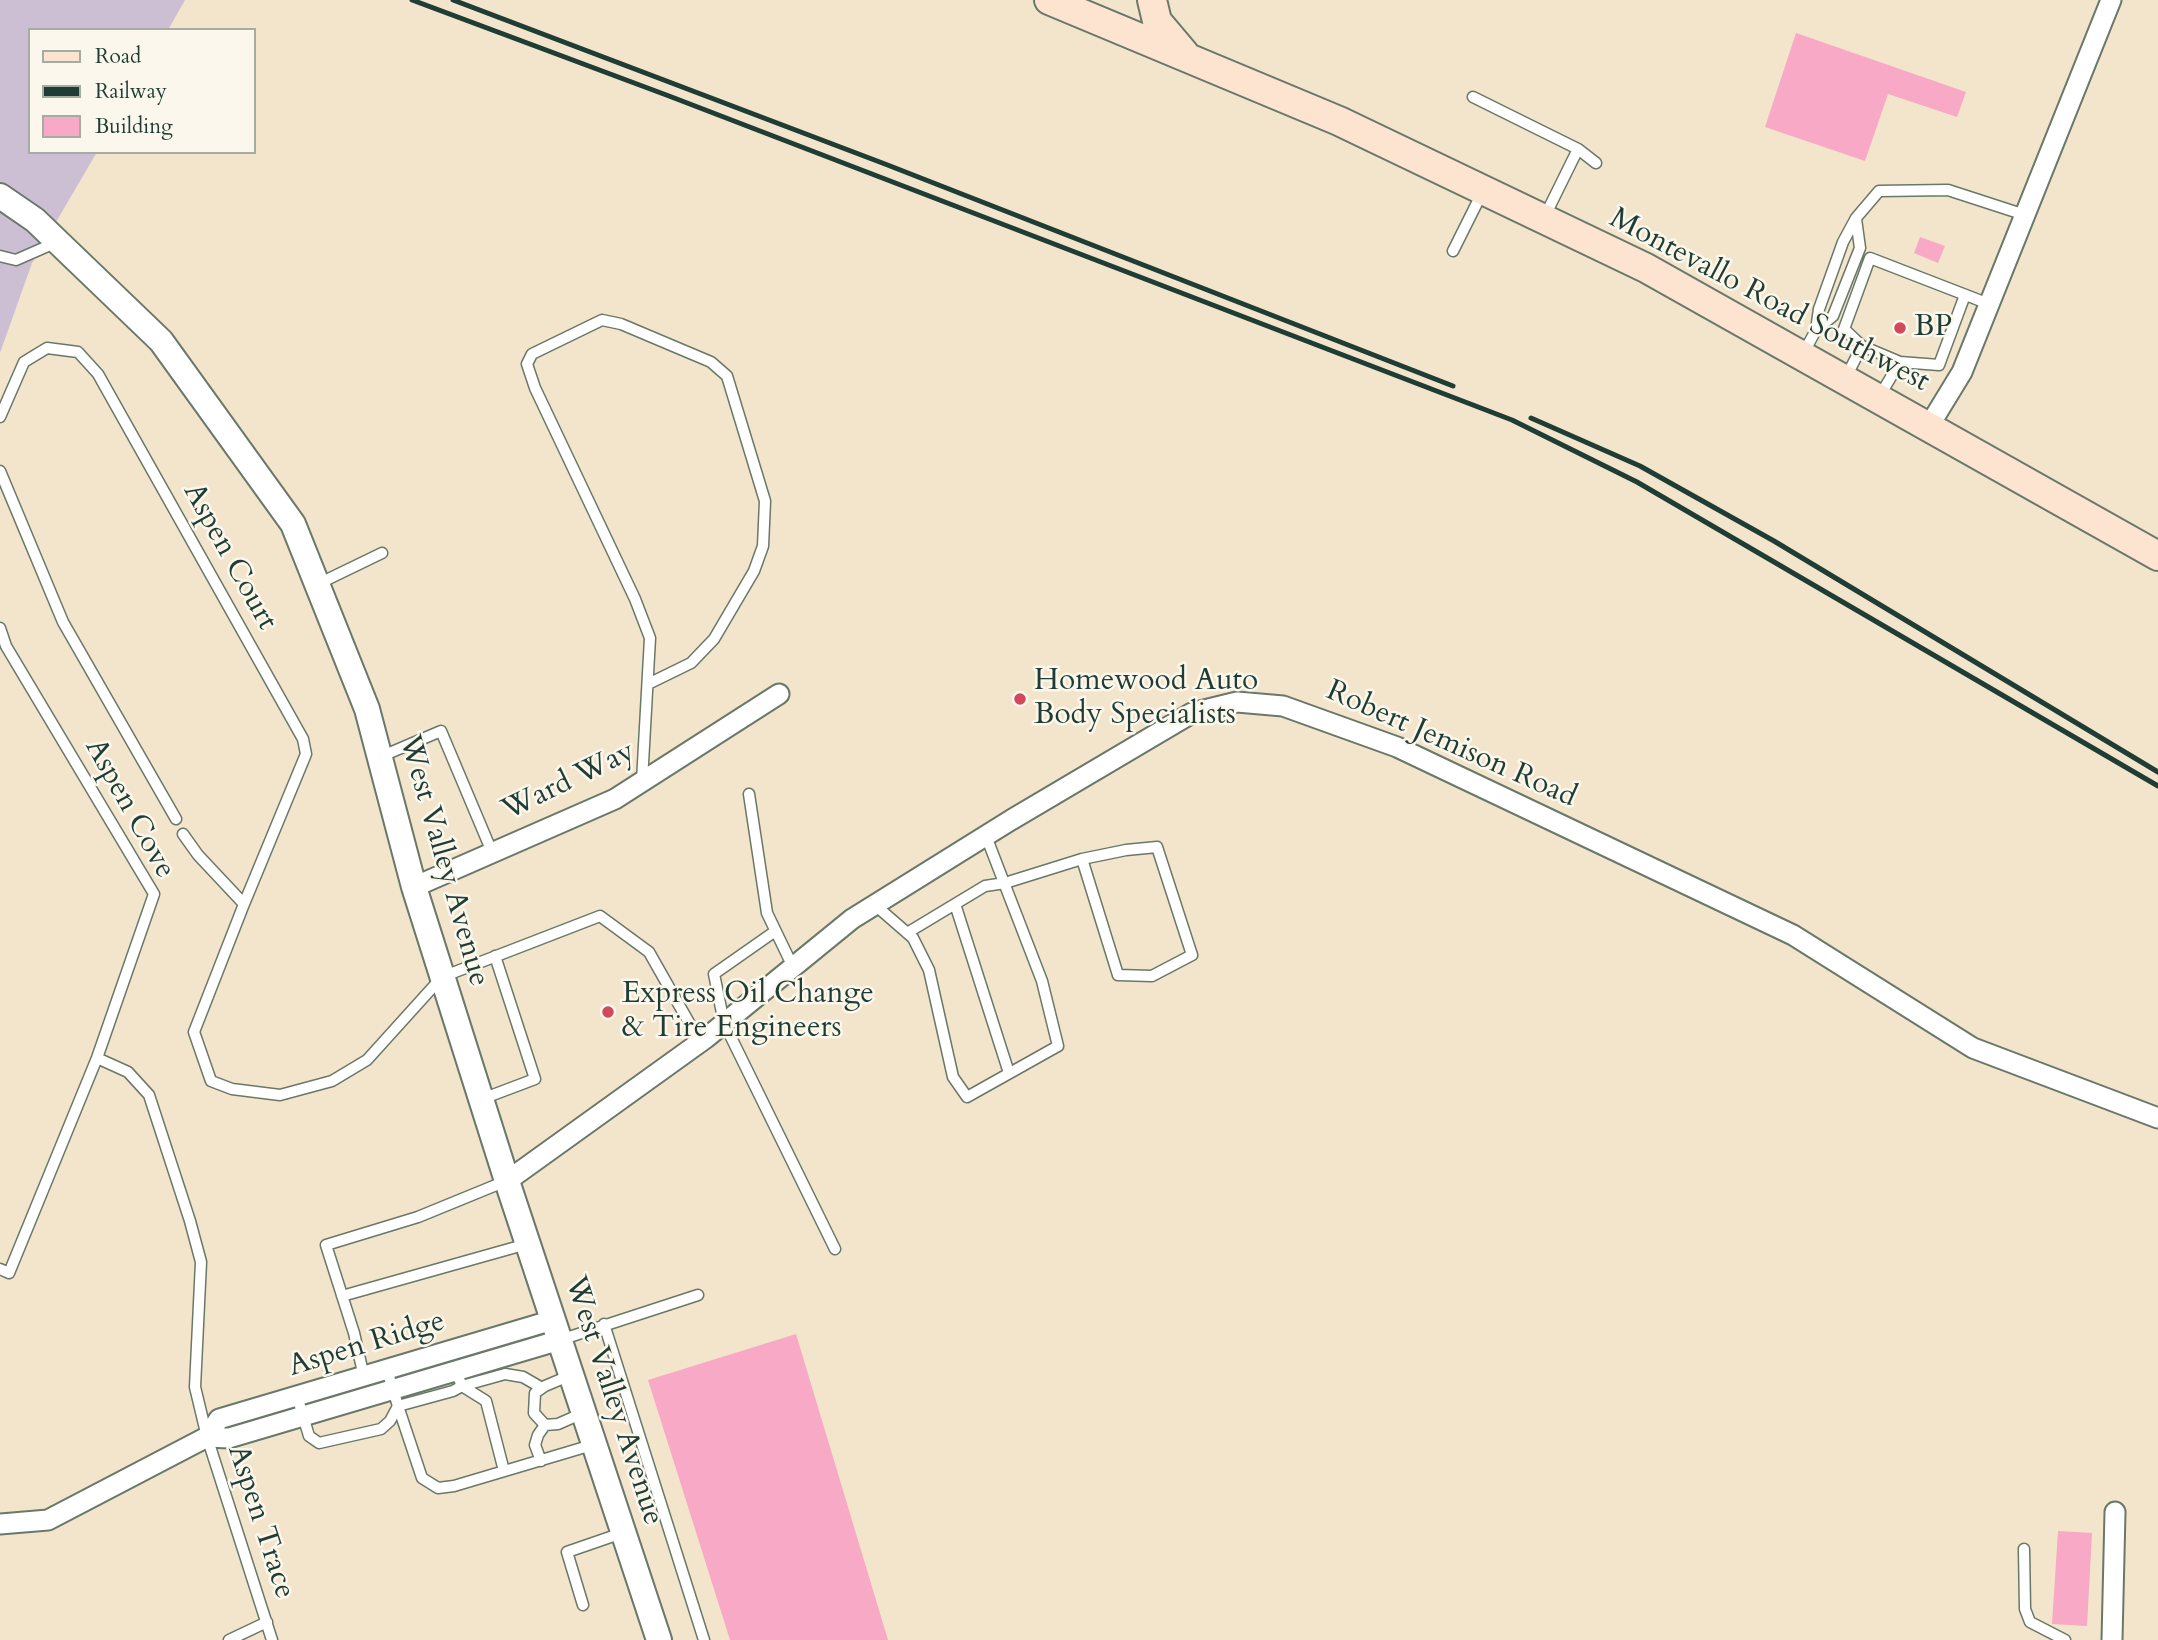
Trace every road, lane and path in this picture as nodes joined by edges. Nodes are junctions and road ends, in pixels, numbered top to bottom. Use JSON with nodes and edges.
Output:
{"nodes":[{"id":1,"x":1049,"y":0,"type":"edge"},
{"id":2,"x":1152,"y":0,"type":"edge"},
{"id":3,"x":2110,"y":0,"type":"edge"},
{"id":4,"x":1089,"y":7,"type":"edge"},
{"id":5,"x":1188,"y":58,"type":"junction"},
{"id":6,"x":1474,"y":97,"type":"dead end"},
{"id":7,"x":1578,"y":149,"type":"junction"},
{"id":8,"x":1596,"y":163,"type":"dead end"},
{"id":9,"x":1483,"y":190,"type":"junction"},
{"id":10,"x":0,"y":196,"type":"edge"},
{"id":11,"x":2025,"y":215,"type":"junction"},
{"id":12,"x":1856,"y":218,"type":"junction"},
{"id":13,"x":1544,"y":219,"type":"junction"},
{"id":14,"x":58,"y":242,"type":"junction"},
{"id":15,"x":1453,"y":251,"type":"dead end"},
{"id":16,"x":0,"y":256,"type":"edge"},
{"id":17,"x":1965,"y":295,"type":"junction"},
{"id":18,"x":1989,"y":304,"type":"junction"},
{"id":19,"x":1816,"y":330,"type":"junction"},
{"id":20,"x":1862,"y":346,"type":"junction"},
{"id":21,"x":1943,"y":354,"type":"junction"},
{"id":22,"x":1803,"y":355,"type":"junction"},
{"id":23,"x":1900,"y":362,"type":"junction"},
{"id":24,"x":1966,"y":362,"type":"junction"},
{"id":25,"x":1846,"y":379,"type":"junction"},
{"id":26,"x":1879,"y":397,"type":"junction"},
{"id":27,"x":0,"y":417,"type":"edge"},
{"id":28,"x":1929,"y":425,"type":"junction"},
{"id":29,"x":0,"y":471,"type":"edge"},
{"id":30,"x":383,"y":553,"type":"dead end"},
{"id":31,"x":2158,"y":556,"type":"edge"},
{"id":32,"x":317,"y":585,"type":"junction"},
{"id":33,"x":0,"y":628,"type":"edge"},
{"id":34,"x":6,"y":646,"type":"junction"},
{"id":35,"x":0,"y":659,"type":"edge"},
{"id":36,"x":648,"y":684,"type":"junction"},
{"id":37,"x":779,"y":694,"type":"dead end"},
{"id":38,"x":380,"y":757,"type":"junction"},
{"id":39,"x":642,"y":782,"type":"junction"},
{"id":40,"x":749,"y":794,"type":"dead end"},
{"id":41,"x":176,"y":819,"type":"dead end"},
{"id":42,"x":183,"y":834,"type":"dead end"},
{"id":43,"x":986,"y":836,"type":"junction"},
{"id":44,"x":492,"y":852,"type":"junction"},
{"id":45,"x":1082,"y":859,"type":"junction"},
{"id":46,"x":1005,"y":883,"type":"junction"},
{"id":47,"x":414,"y":887,"type":"junction"},
{"id":48,"x":244,"y":904,"type":"junction"},
{"id":49,"x":955,"y":904,"type":"junction"},
{"id":50,"x":875,"y":905,"type":"junction"},
{"id":51,"x":774,"y":932,"type":"junction"},
{"id":52,"x":907,"y":933,"type":"junction"},
{"id":53,"x":495,"y":956,"type":"junction"},
{"id":54,"x":793,"y":967,"type":"junction"},
{"id":55,"x":442,"y":977,"type":"junction"},
{"id":56,"x":724,"y":1023,"type":"junction"},
{"id":57,"x":700,"y":1042,"type":"junction"},
{"id":58,"x":97,"y":1058,"type":"junction"},
{"id":59,"x":1009,"y":1073,"type":"junction"},
{"id":60,"x":481,"y":1100,"type":"junction"},
{"id":61,"x":2158,"y":1118,"type":"edge"},
{"id":62,"x":507,"y":1181,"type":"junction"},
{"id":63,"x":528,"y":1244,"type":"junction"},
{"id":64,"x":835,"y":1249,"type":"dead end"},
{"id":65,"x":0,"y":1269,"type":"edge"},
{"id":66,"x":698,"y":1295,"type":"dead end"},
{"id":67,"x":342,"y":1296,"type":"junction"},
{"id":68,"x":604,"y":1324,"type":"junction"},
{"id":69,"x":556,"y":1330,"type":"junction"},
{"id":70,"x":387,"y":1370,"type":"junction"},
{"id":71,"x":571,"y":1375,"type":"junction"},
{"id":72,"x":364,"y":1377,"type":"junction"},
{"id":73,"x":459,"y":1379,"type":"junction"},
{"id":74,"x":542,"y":1388,"type":"junction"},
{"id":75,"x":297,"y":1396,"type":"junction"},
{"id":76,"x":370,"y":1396,"type":"junction"},
{"id":77,"x":395,"y":1398,"type":"junction"},
{"id":78,"x":263,"y":1406,"type":"junction"},
{"id":79,"x":583,"y":1413,"type":"junction"},
{"id":80,"x":302,"y":1416,"type":"junction"},
{"id":81,"x":545,"y":1425,"type":"junction"},
{"id":82,"x":268,"y":1426,"type":"junction"},
{"id":83,"x":207,"y":1437,"type":"junction"},
{"id":84,"x":594,"y":1444,"type":"junction"},
{"id":85,"x":541,"y":1461,"type":"junction"},
{"id":86,"x":504,"y":1471,"type":"junction"},
{"id":87,"x":2115,"y":1512,"type":"dead end"},
{"id":88,"x":0,"y":1524,"type":"edge"},
{"id":89,"x":623,"y":1533,"type":"junction"},
{"id":90,"x":2024,"y":1549,"type":"dead end"},
{"id":91,"x":583,"y":1605,"type":"dead end"},
{"id":92,"x":267,"y":1622,"type":"junction"},
{"id":93,"x":229,"y":1640,"type":"edge"},
{"id":94,"x":272,"y":1640,"type":"edge"},
{"id":95,"x":659,"y":1640,"type":"edge"},
{"id":96,"x":704,"y":1640,"type":"edge"},
{"id":97,"x":2065,"y":1640,"type":"edge"},
{"id":98,"x":2112,"y":1640,"type":"edge"}],
"edges":[{"from":1,"to":4,"type":"main road"},
{"from":2,"to":5,"type":"main road"},
{"from":3,"to":11,"type":"street"},
{"from":4,"to":5,"type":"main road","name":"Montevallo Road Southwest"},
{"from":5,"to":9,"type":"main road","name":"Montevallo Road Southwest"},
{"from":6,"to":7,"type":"lane"},
{"from":7,"to":8,"type":"lane"},
{"from":7,"to":13,"type":"lane"},
{"from":9,"to":13,"type":"main road","name":"Montevallo Road Southwest"},
{"from":9,"to":15,"type":"lane"},
{"from":10,"to":14,"type":"street","name":"West Valley Avenue"},
{"from":11,"to":12,"type":"lane"},
{"from":11,"to":18,"type":"street"},
{"from":12,"to":19,"type":"lane"},
{"from":12,"to":19,"type":"lane"},
{"from":13,"to":22,"type":"main road","name":"Montevallo Road Southwest"},
{"from":14,"to":16,"type":"lane"},
{"from":14,"to":32,"type":"street","name":"West Valley Avenue"},
{"from":17,"to":18,"type":"lane"},
{"from":17,"to":20,"type":"lane"},
{"from":17,"to":21,"type":"lane"},
{"from":18,"to":24,"type":"street"},
{"from":19,"to":22,"type":"lane"},
{"from":20,"to":23,"type":"lane"},
{"from":20,"to":25,"type":"lane"},
{"from":21,"to":23,"type":"lane"},
{"from":21,"to":24,"type":"lane"},
{"from":22,"to":25,"type":"main road","name":"Montevallo Road Southwest"},
{"from":23,"to":26,"type":"lane"},
{"from":24,"to":28,"type":"street"},
{"from":25,"to":26,"type":"main road","name":"Montevallo Road Southwest"},
{"from":26,"to":28,"type":"main road","name":"Montevallo Road Southwest"},
{"from":27,"to":48,"type":"lane","name":"Aspen Court"},
{"from":28,"to":31,"type":"main road","name":"Montevallo Road Southwest"},
{"from":29,"to":41,"type":"lane"},
{"from":30,"to":32,"type":"lane"},
{"from":32,"to":38,"type":"street","name":"West Valley Avenue"},
{"from":33,"to":34,"type":"lane"},
{"from":34,"to":35,"type":"lane"},
{"from":34,"to":58,"type":"lane","name":"Aspen Cove"},
{"from":36,"to":36,"type":"lane"},
{"from":36,"to":39,"type":"lane"},
{"from":37,"to":39,"type":"street","name":"Ward Way"},
{"from":38,"to":44,"type":"lane"},
{"from":38,"to":47,"type":"street","name":"West Valley Avenue"},
{"from":39,"to":44,"type":"street","name":"Ward Way"},
{"from":40,"to":51,"type":"lane"},
{"from":42,"to":48,"type":"lane"},
{"from":43,"to":46,"type":"lane"},
{"from":43,"to":50,"type":"street","name":"Robert Jemison Road"},
{"from":43,"to":61,"type":"street","name":"Robert Jemison Road"},
{"from":44,"to":47,"type":"street","name":"Ward Way"},
{"from":45,"to":45,"type":"lane"},
{"from":45,"to":46,"type":"lane"},
{"from":46,"to":49,"type":"lane"},
{"from":46,"to":59,"type":"lane"},
{"from":47,"to":55,"type":"street","name":"West Valley Avenue"},
{"from":48,"to":55,"type":"lane","name":"Aspen Court"},
{"from":49,"to":52,"type":"lane"},
{"from":49,"to":59,"type":"lane"},
{"from":50,"to":52,"type":"lane"},
{"from":50,"to":54,"type":"street","name":"Robert Jemison Road"},
{"from":51,"to":54,"type":"lane"},
{"from":51,"to":56,"type":"lane"},
{"from":52,"to":59,"type":"lane"},
{"from":53,"to":55,"type":"lane"},
{"from":53,"to":57,"type":"lane"},
{"from":53,"to":60,"type":"lane"},
{"from":54,"to":56,"type":"street","name":"Robert Jemison Road"},
{"from":55,"to":60,"type":"street","name":"West Valley Avenue"},
{"from":56,"to":57,"type":"street","name":"Robert Jemison Road"},
{"from":56,"to":64,"type":"lane"},
{"from":57,"to":62,"type":"street","name":"Robert Jemison Road"},
{"from":58,"to":65,"type":"lane","name":"Aspen Cove"},
{"from":58,"to":83,"type":"lane"},
{"from":60,"to":62,"type":"street","name":"West Valley Avenue"},
{"from":62,"to":63,"type":"street","name":"West Valley Avenue"},
{"from":62,"to":67,"type":"lane"},
{"from":63,"to":67,"type":"lane"},
{"from":63,"to":69,"type":"street","name":"West Valley Avenue"},
{"from":66,"to":68,"type":"lane"},
{"from":67,"to":72,"type":"lane"},
{"from":68,"to":69,"type":"lane"},
{"from":68,"to":96,"type":"lane"},
{"from":69,"to":70,"type":"street","name":"Aspen Ridge"},
{"from":69,"to":71,"type":"street","name":"West Valley Avenue"},
{"from":69,"to":73,"type":"street","name":"Aspen Ridge"},
{"from":70,"to":72,"type":"street","name":"Aspen Ridge"},
{"from":70,"to":77,"type":"lane"},
{"from":71,"to":74,"type":"lane"},
{"from":71,"to":79,"type":"street","name":"West Valley Avenue"},
{"from":72,"to":75,"type":"street","name":"Aspen Ridge"},
{"from":72,"to":76,"type":"street"},
{"from":73,"to":74,"type":"lane"},
{"from":73,"to":77,"type":"street","name":"Aspen Ridge"},
{"from":73,"to":86,"type":"lane"},
{"from":74,"to":81,"type":"lane"},
{"from":75,"to":78,"type":"street","name":"Aspen Ridge"},
{"from":75,"to":80,"type":"lane"},
{"from":76,"to":77,"type":"street","name":"Aspen Ridge"},
{"from":76,"to":80,"type":"street","name":"Aspen Ridge"},
{"from":77,"to":80,"type":"lane"},
{"from":77,"to":86,"type":"lane"},
{"from":78,"to":82,"type":"street"},
{"from":78,"to":83,"type":"street","name":"Aspen Ridge"},
{"from":79,"to":81,"type":"lane"},
{"from":79,"to":84,"type":"street","name":"West Valley Avenue"},
{"from":80,"to":82,"type":"street","name":"Aspen Ridge"},
{"from":81,"to":85,"type":"lane"},
{"from":82,"to":83,"type":"street","name":"Aspen Ridge"},
{"from":83,"to":88,"type":"street","name":"Aspen Ridge"},
{"from":83,"to":92,"type":"lane","name":"Aspen Trace"},
{"from":84,"to":85,"type":"lane"},
{"from":84,"to":89,"type":"street","name":"West Valley Avenue"},
{"from":85,"to":86,"type":"lane"},
{"from":87,"to":98,"type":"street"},
{"from":89,"to":91,"type":"lane"},
{"from":89,"to":95,"type":"street","name":"West Valley Avenue"},
{"from":90,"to":97,"type":"lane"},
{"from":92,"to":93,"type":"lane"},
{"from":92,"to":94,"type":"lane","name":"Aspen Trace"}]}
